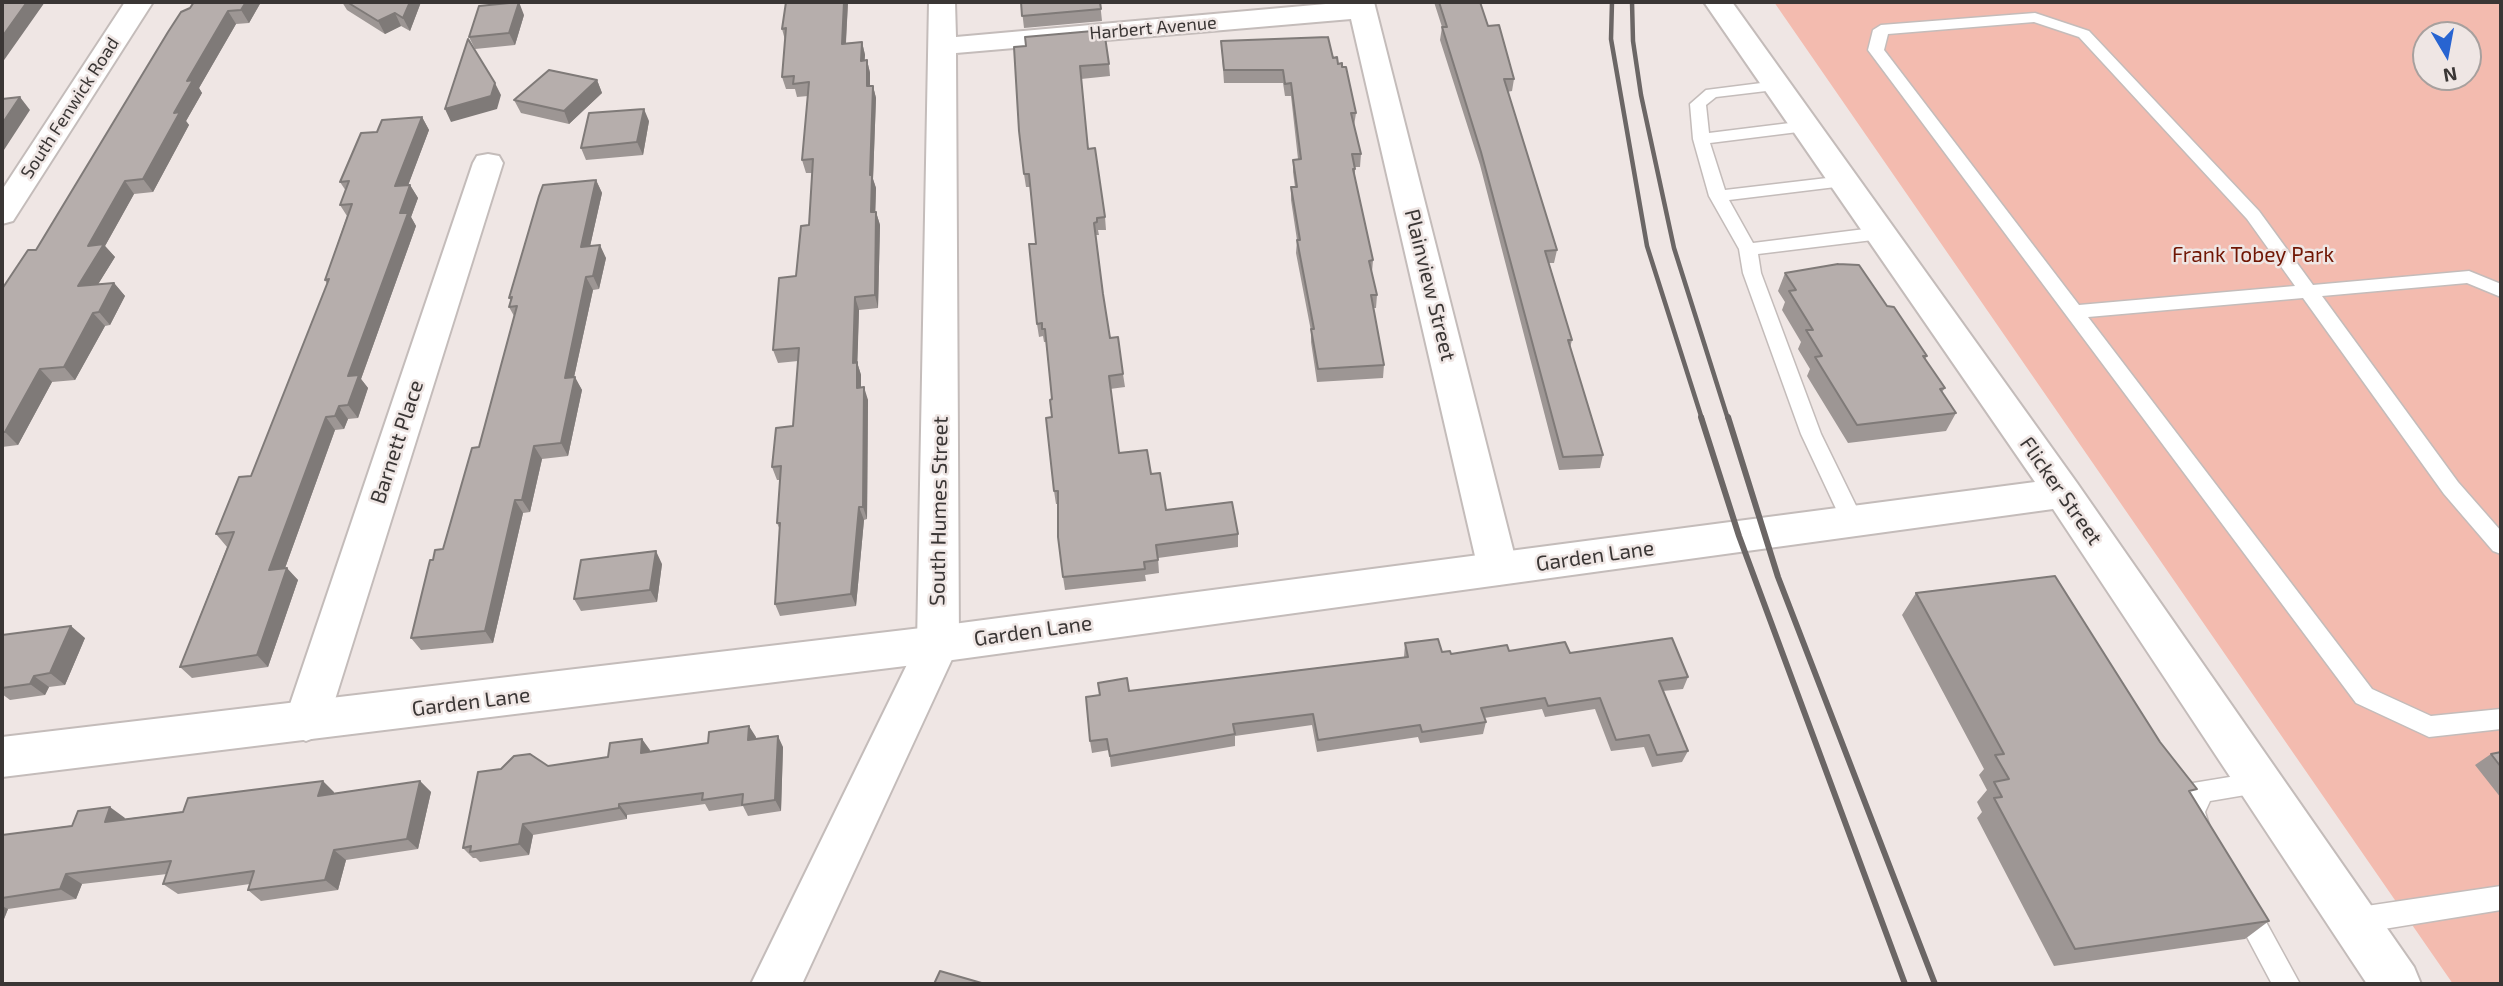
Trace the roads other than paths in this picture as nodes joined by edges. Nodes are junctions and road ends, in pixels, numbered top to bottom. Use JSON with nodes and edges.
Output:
{"nodes":[{"id":1,"x":139,"y":2,"type":"edge"},
{"id":2,"x":942,"y":2,"type":"edge"},
{"id":3,"x":1718,"y":2,"type":"edge"},
{"id":4,"x":1362,"y":6,"type":"edge"},
{"id":5,"x":944,"y":46,"type":"junction"},
{"id":6,"x":1777,"y":86,"type":"junction"},
{"id":7,"x":1806,"y":126,"type":"junction"},
{"id":8,"x":1701,"y":139,"type":"junction"},
{"id":9,"x":488,"y":163,"type":"dead end"},
{"id":10,"x":1844,"y":181,"type":"junction"},
{"id":11,"x":1718,"y":196,"type":"junction"},
{"id":12,"x":2,"y":214,"type":"edge"},
{"id":13,"x":1881,"y":233,"type":"junction"},
{"id":14,"x":1748,"y":249,"type":"junction"},
{"id":15,"x":2501,"y":291,"type":"edge"},
{"id":16,"x":2308,"y":292,"type":"junction"},
{"id":17,"x":2074,"y":312,"type":"junction"},
{"id":18,"x":2063,"y":493,"type":"junction"},
{"id":19,"x":1853,"y":522,"type":"junction"},
{"id":20,"x":2501,"y":545,"type":"edge"},
{"id":21,"x":1498,"y":569,"type":"junction"},
{"id":22,"x":938,"y":644,"type":"junction"},
{"id":23,"x":2501,"y":719,"type":"edge"},
{"id":24,"x":306,"y":722,"type":"junction"},
{"id":25,"x":2,"y":757,"type":"edge"},
{"id":26,"x":2260,"y":783,"type":"junction"},
{"id":27,"x":2208,"y":845,"type":"edge"},
{"id":28,"x":2234,"y":888,"type":"edge"},
{"id":29,"x":2501,"y":898,"type":"edge"},
{"id":30,"x":2353,"y":921,"type":"junction"},
{"id":31,"x":776,"y":984,"type":"edge"},
{"id":32,"x":2287,"y":984,"type":"edge"},
{"id":33,"x":2396,"y":984,"type":"edge"}],
"edges":[{"from":1,"to":12,"type":"street","name":"South Fenwick Road"},
{"from":2,"to":5,"type":"street","name":"South Humes Street"},
{"from":3,"to":6,"type":"street","name":"Flicker Street"},
{"from":4,"to":5,"type":"street","name":"Harbert Avenue"},
{"from":4,"to":21,"type":"street","name":"Plainview Street"},
{"from":5,"to":22,"type":"street","name":"South Humes Street"},
{"from":6,"to":7,"type":"street","name":"Flicker Street"},
{"from":6,"to":8,"type":"lane"},
{"from":7,"to":8,"type":"lane"},
{"from":7,"to":10,"type":"street","name":"Flicker Street"},
{"from":8,"to":11,"type":"lane"},
{"from":9,"to":24,"type":"street","name":"Barnett Place"},
{"from":10,"to":11,"type":"lane"},
{"from":10,"to":13,"type":"street","name":"Flicker Street"},
{"from":11,"to":14,"type":"lane"},
{"from":13,"to":14,"type":"lane"},
{"from":13,"to":18,"type":"street","name":"Flicker Street"},
{"from":14,"to":19,"type":"lane"},
{"from":15,"to":16,"type":"lane"},
{"from":16,"to":17,"type":"lane"},
{"from":16,"to":17,"type":"lane"},
{"from":16,"to":20,"type":"lane"},
{"from":17,"to":23,"type":"lane"},
{"from":18,"to":19,"type":"street","name":"Garden Lane"},
{"from":18,"to":26,"type":"street","name":"Flicker Street"},
{"from":19,"to":21,"type":"street","name":"Garden Lane"},
{"from":21,"to":22,"type":"street","name":"Garden Lane"},
{"from":22,"to":24,"type":"street","name":"Garden Lane"},
{"from":22,"to":31,"type":"street","name":"South Humes Street"},
{"from":24,"to":25,"type":"street","name":"Garden Lane"},
{"from":26,"to":27,"type":"lane"},
{"from":26,"to":30,"type":"street","name":"Flicker Street"},
{"from":28,"to":32,"type":"lane"},
{"from":29,"to":30,"type":"lane"},
{"from":30,"to":33,"type":"street","name":"Flicker Street"}]}
